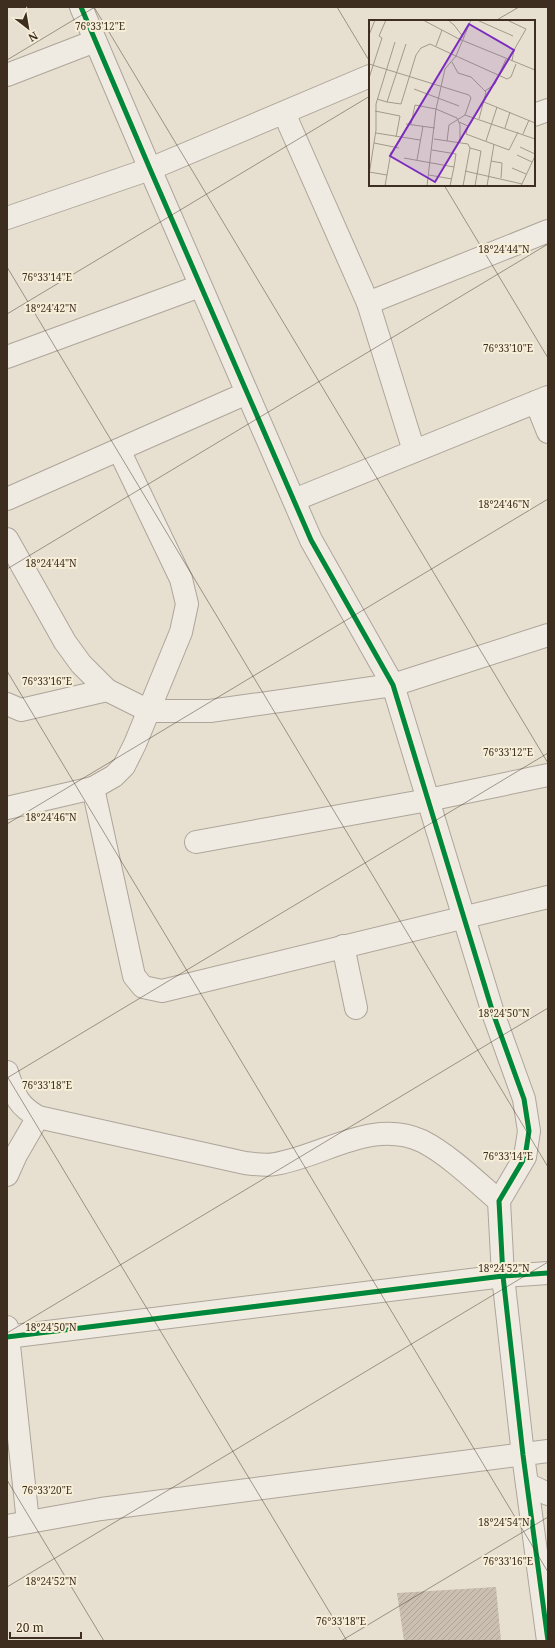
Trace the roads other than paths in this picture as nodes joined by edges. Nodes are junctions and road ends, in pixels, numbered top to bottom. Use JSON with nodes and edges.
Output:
{"nodes":[{"id":1,"x":81,"y":7,"type":"edge"},
{"id":2,"x":95,"y":41,"type":"junction"},
{"id":3,"x":7,"y":75,"type":"edge"},
{"id":4,"x":369,"y":76,"type":"edge"},
{"id":5,"x":548,"y":110,"type":"edge"},
{"id":6,"x":284,"y":113,"type":"junction"},
{"id":7,"x":535,"y":115,"type":"edge"},
{"id":8,"x":150,"y":169,"type":"junction"},
{"id":9,"x":7,"y":218,"type":"edge"},
{"id":10,"x":548,"y":231,"type":"edge"},
{"id":11,"x":200,"y":286,"type":"junction"},
{"id":12,"x":368,"y":303,"type":"junction"},
{"id":13,"x":7,"y":357,"type":"edge"},
{"id":14,"x":247,"y":393,"type":"junction"},
{"id":15,"x":542,"y":400,"type":"edge"},
{"id":16,"x":548,"y":432,"type":"edge"},
{"id":17,"x":119,"y":450,"type":"junction"},
{"id":18,"x":414,"y":452,"type":"junction"},
{"id":19,"x":7,"y":499,"type":"edge"},
{"id":20,"x":294,"y":500,"type":"junction"},
{"id":21,"x":7,"y":540,"type":"edge"},
{"id":22,"x":548,"y":636,"type":"edge"},
{"id":23,"x":393,"y":685,"type":"junction"},
{"id":24,"x":107,"y":690,"type":"junction"},
{"id":25,"x":7,"y":704,"type":"edge"},
{"id":26,"x":149,"y":711,"type":"junction"},
{"id":27,"x":548,"y":775,"type":"edge"},
{"id":28,"x":93,"y":788,"type":"junction"},
{"id":29,"x":428,"y":800,"type":"junction"},
{"id":30,"x":7,"y":808,"type":"edge"},
{"id":31,"x":196,"y":842,"type":"dead end"},
{"id":32,"x":548,"y":896,"type":"edge"},
{"id":33,"x":463,"y":916,"type":"junction"},
{"id":34,"x":343,"y":946,"type":"junction"},
{"id":35,"x":356,"y":1008,"type":"dead end"},
{"id":36,"x":7,"y":1072,"type":"edge"},
{"id":37,"x":38,"y":1117,"type":"junction"},
{"id":38,"x":7,"y":1175,"type":"edge"},
{"id":39,"x":499,"y":1201,"type":"junction"},
{"id":40,"x":548,"y":1273,"type":"edge"},
{"id":41,"x":503,"y":1276,"type":"junction"},
{"id":42,"x":8,"y":1334,"type":"edge"},
{"id":43,"x":548,"y":1451,"type":"edge"},
{"id":44,"x":523,"y":1454,"type":"junction"},
{"id":45,"x":527,"y":1484,"type":"junction"},
{"id":46,"x":548,"y":1494,"type":"edge"},
{"id":47,"x":28,"y":1522,"type":"junction"},
{"id":48,"x":7,"y":1526,"type":"edge"},
{"id":49,"x":548,"y":1641,"type":"edge"}],
"edges":[{"from":1,"to":2,"type":"street"},
{"from":2,"to":3,"type":"street"},
{"from":2,"to":8,"type":"street"},
{"from":4,"to":6,"type":"street"},
{"from":5,"to":7,"type":"street"},
{"from":6,"to":8,"type":"street"},
{"from":6,"to":12,"type":"street"},
{"from":8,"to":9,"type":"street"},
{"from":8,"to":11,"type":"street"},
{"from":10,"to":12,"type":"street"},
{"from":11,"to":13,"type":"street"},
{"from":11,"to":14,"type":"street"},
{"from":12,"to":18,"type":"street"},
{"from":14,"to":17,"type":"street"},
{"from":14,"to":20,"type":"street"},
{"from":15,"to":16,"type":"street"},
{"from":15,"to":18,"type":"street"},
{"from":17,"to":19,"type":"street"},
{"from":17,"to":26,"type":"street"},
{"from":18,"to":20,"type":"street"},
{"from":20,"to":23,"type":"street"},
{"from":21,"to":24,"type":"street"},
{"from":22,"to":23,"type":"street"},
{"from":23,"to":26,"type":"street"},
{"from":23,"to":29,"type":"street"},
{"from":24,"to":25,"type":"street"},
{"from":24,"to":26,"type":"street"},
{"from":26,"to":28,"type":"street"},
{"from":27,"to":29,"type":"street"},
{"from":28,"to":30,"type":"street"},
{"from":28,"to":34,"type":"street"},
{"from":29,"to":31,"type":"street"},
{"from":29,"to":33,"type":"street"},
{"from":32,"to":33,"type":"street"},
{"from":33,"to":34,"type":"street"},
{"from":33,"to":39,"type":"street"},
{"from":34,"to":35,"type":"street"},
{"from":36,"to":37,"type":"street"},
{"from":37,"to":38,"type":"street"},
{"from":37,"to":39,"type":"street"},
{"from":39,"to":41,"type":"street"},
{"from":40,"to":41,"type":"street"},
{"from":41,"to":42,"type":"street"},
{"from":41,"to":44,"type":"street"},
{"from":42,"to":47,"type":"street"},
{"from":43,"to":44,"type":"street"},
{"from":44,"to":45,"type":"street"},
{"from":44,"to":47,"type":"street"},
{"from":45,"to":46,"type":"street"},
{"from":45,"to":49,"type":"street"},
{"from":47,"to":48,"type":"street"}]}
